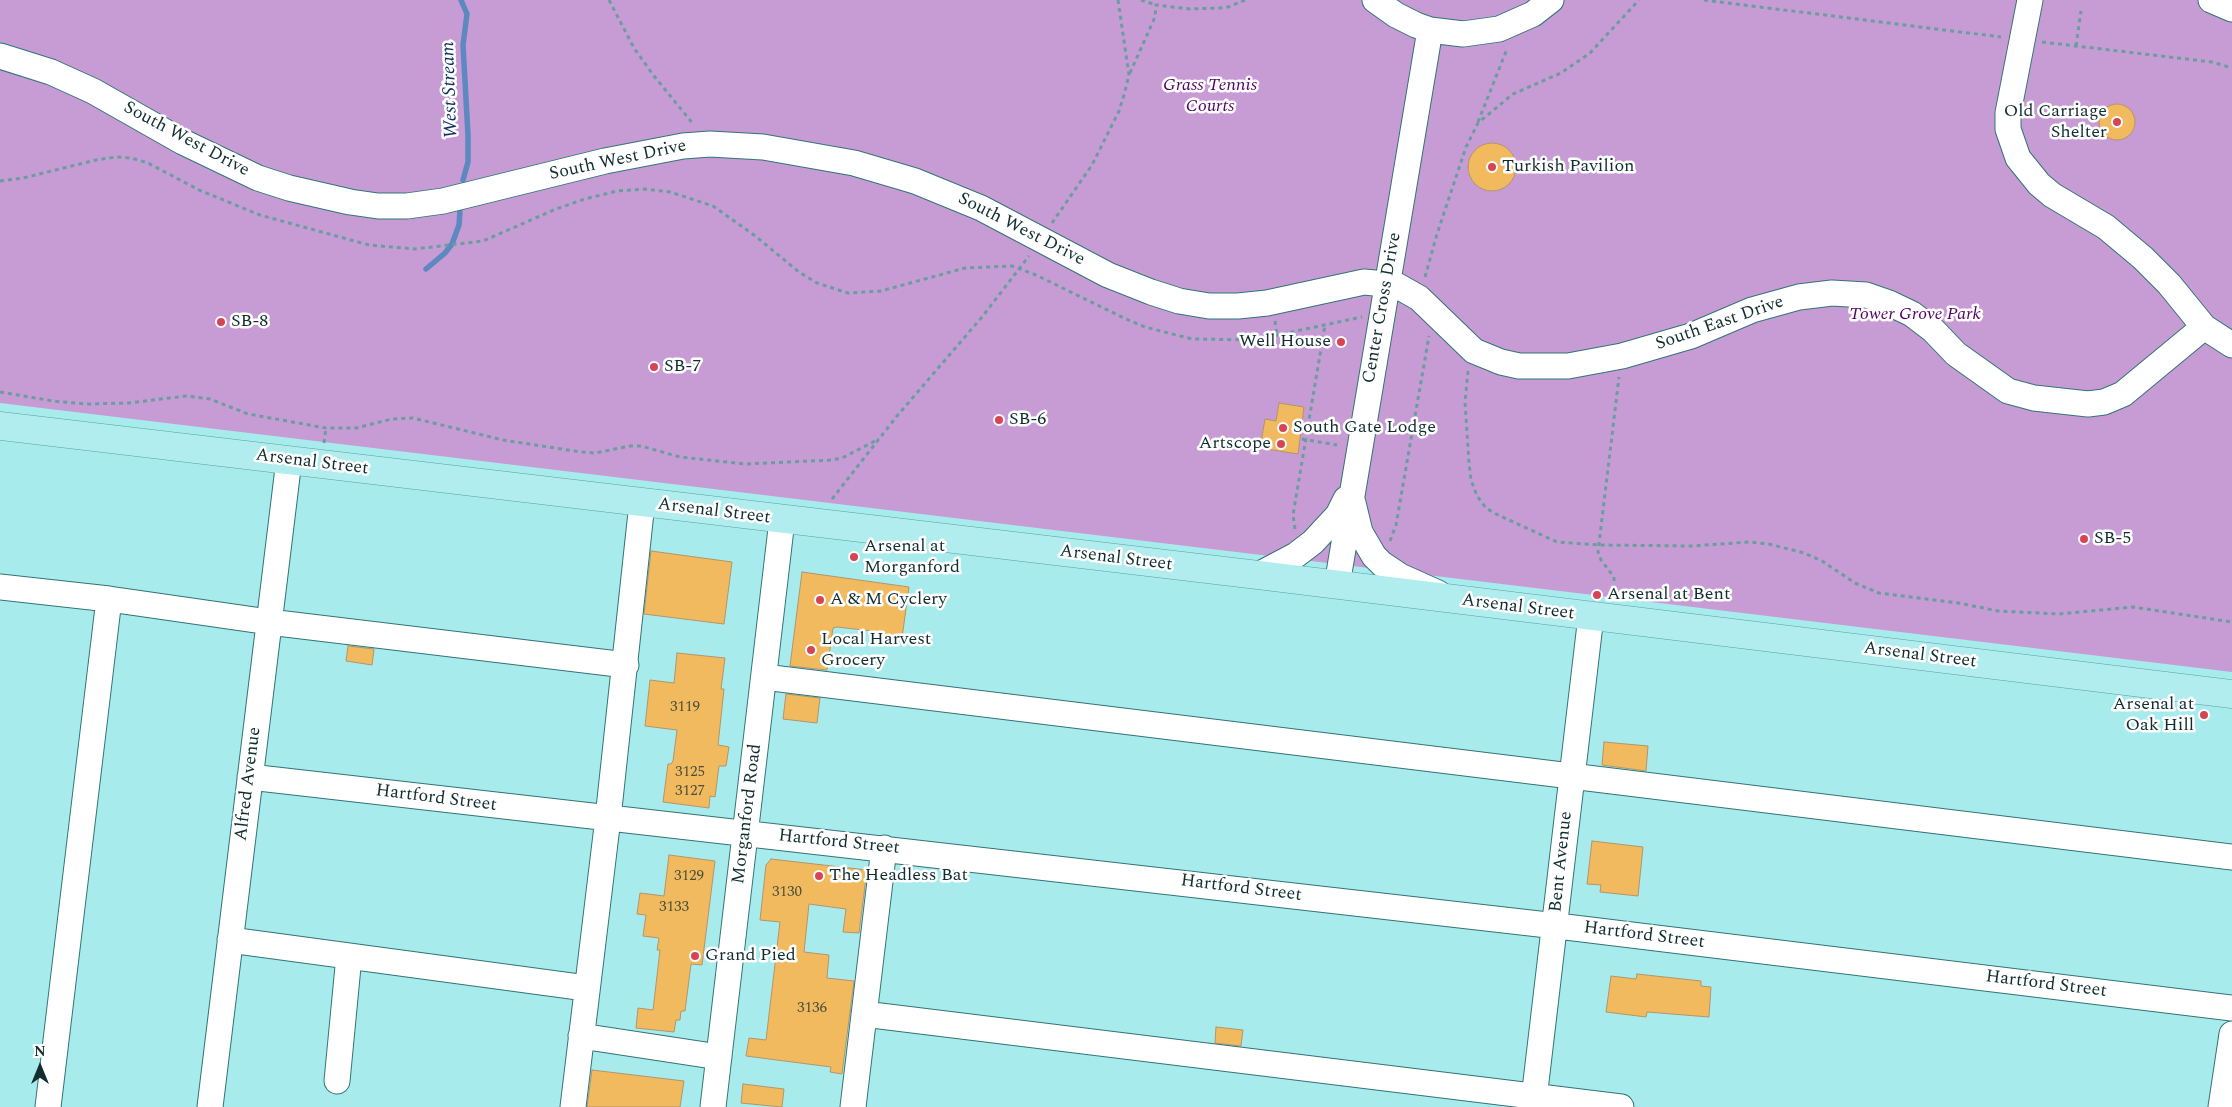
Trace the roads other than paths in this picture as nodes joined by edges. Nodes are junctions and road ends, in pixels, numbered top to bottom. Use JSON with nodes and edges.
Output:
{"nodes":[{"id":1,"x":1375,"y":0,"type":"edge"},
{"id":2,"x":1551,"y":0,"type":"edge"},
{"id":3,"x":2030,"y":0,"type":"edge"},
{"id":4,"x":2211,"y":0,"type":"edge"},
{"id":5,"x":2232,"y":9,"type":"edge"},
{"id":6,"x":1430,"y":30,"type":"junction"},
{"id":7,"x":0,"y":56,"type":"edge"},
{"id":8,"x":1387,"y":283,"type":"junction"},
{"id":9,"x":2204,"y":327,"type":"junction"},
{"id":10,"x":2232,"y":345,"type":"edge"},
{"id":11,"x":0,"y":426,"type":"edge"},
{"id":12,"x":289,"y":460,"type":"junction"},
{"id":13,"x":1352,"y":488,"type":"junction"},
{"id":14,"x":642,"y":503,"type":"junction"},
{"id":15,"x":782,"y":520,"type":"junction"},
{"id":16,"x":1258,"y":575,"type":"junction"},
{"id":17,"x":1337,"y":585,"type":"junction"},
{"id":18,"x":0,"y":587,"type":"edge"},
{"id":19,"x":109,"y":599,"type":"junction"},
{"id":20,"x":1458,"y":600,"type":"junction"},
{"id":21,"x":1591,"y":616,"type":"junction"},
{"id":22,"x":269,"y":622,"type":"junction"},
{"id":23,"x":626,"y":665,"type":"junction"},
{"id":24,"x":764,"y":677,"type":"junction"},
{"id":25,"x":2232,"y":694,"type":"edge"},
{"id":26,"x":250,"y":777,"type":"junction"},
{"id":27,"x":1571,"y":777,"type":"junction"},
{"id":28,"x":608,"y":818,"type":"junction"},
{"id":29,"x":745,"y":832,"type":"junction"},
{"id":30,"x":884,"y":848,"type":"junction"},
{"id":31,"x":2232,"y":856,"type":"edge"},
{"id":32,"x":1556,"y":926,"type":"junction"},
{"id":33,"x":230,"y":940,"type":"junction"},
{"id":34,"x":349,"y":956,"type":"junction"},
{"id":35,"x":586,"y":988,"type":"junction"},
{"id":36,"x":2232,"y":1008,"type":"edge"},
{"id":37,"x":864,"y":1014,"type":"junction"},
{"id":38,"x":2232,"y":1034,"type":"edge"},
{"id":39,"x":581,"y":1036,"type":"junction"},
{"id":40,"x":719,"y":1057,"type":"junction"},
{"id":41,"x":337,"y":1081,"type":"dead end"},
{"id":42,"x":1534,"y":1102,"type":"edge"},
{"id":43,"x":214,"y":1106,"type":"edge"},
{"id":44,"x":48,"y":1107,"type":"edge"},
{"id":45,"x":573,"y":1107,"type":"edge"},
{"id":46,"x":713,"y":1107,"type":"edge"},
{"id":47,"x":853,"y":1107,"type":"edge"},
{"id":48,"x":1621,"y":1107,"type":"edge"},
{"id":49,"x":2221,"y":1107,"type":"edge"}],
"edges":[{"from":1,"to":6,"type":"street"},
{"from":2,"to":6,"type":"street"},
{"from":3,"to":9,"type":"street"},
{"from":4,"to":5,"type":"street"},
{"from":6,"to":8,"type":"street","name":"Center Cross Drive"},
{"from":7,"to":8,"type":"street","name":"South West Drive"},
{"from":8,"to":9,"type":"street","name":"South East Drive"},
{"from":8,"to":13,"type":"street","name":"Center Cross Drive"},
{"from":9,"to":10,"type":"street"},
{"from":11,"to":12,"type":"main road","name":"Arsenal Street"},
{"from":12,"to":14,"type":"main road","name":"Arsenal Street"},
{"from":12,"to":22,"type":"street","name":"Alfred Avenue"},
{"from":13,"to":16,"type":"street"},
{"from":13,"to":17,"type":"street","name":"Center Cross Drive"},
{"from":13,"to":20,"type":"street"},
{"from":14,"to":15,"type":"main road","name":"Arsenal Street"},
{"from":14,"to":23,"type":"street"},
{"from":15,"to":16,"type":"main road","name":"Arsenal Street"},
{"from":15,"to":24,"type":"street","name":"Morganford Road"},
{"from":16,"to":17,"type":"main road","name":"Arsenal Street"},
{"from":17,"to":20,"type":"main road","name":"Arsenal Street"},
{"from":18,"to":19,"type":"street"},
{"from":19,"to":22,"type":"street"},
{"from":19,"to":44,"type":"street"},
{"from":20,"to":21,"type":"main road","name":"Arsenal Street"},
{"from":21,"to":25,"type":"main road","name":"Arsenal Street"},
{"from":21,"to":27,"type":"street","name":"Bent Avenue"},
{"from":22,"to":23,"type":"street"},
{"from":22,"to":26,"type":"street","name":"Alfred Avenue"},
{"from":23,"to":28,"type":"street"},
{"from":24,"to":27,"type":"street"},
{"from":24,"to":29,"type":"street","name":"Morganford Road"},
{"from":26,"to":28,"type":"street","name":"Hartford Street"},
{"from":26,"to":33,"type":"street","name":"Alfred Avenue"},
{"from":27,"to":31,"type":"street"},
{"from":27,"to":32,"type":"street","name":"Bent Avenue"},
{"from":28,"to":29,"type":"street","name":"Hartford Street"},
{"from":28,"to":35,"type":"street"},
{"from":29,"to":30,"type":"street","name":"Hartford Street"},
{"from":29,"to":40,"type":"street","name":"Morganford Road"},
{"from":30,"to":32,"type":"street","name":"Hartford Street"},
{"from":30,"to":37,"type":"street"},
{"from":32,"to":36,"type":"street","name":"Hartford Street"},
{"from":32,"to":42,"type":"street","name":"Bent Avenue"},
{"from":33,"to":34,"type":"street"},
{"from":33,"to":43,"type":"street","name":"Alfred Avenue"},
{"from":34,"to":35,"type":"street"},
{"from":34,"to":41,"type":"street"},
{"from":35,"to":39,"type":"street"},
{"from":37,"to":42,"type":"street"},
{"from":37,"to":47,"type":"street"},
{"from":38,"to":49,"type":"street"},
{"from":39,"to":40,"type":"street"},
{"from":39,"to":45,"type":"street"},
{"from":40,"to":46,"type":"street","name":"Morganford Road"},
{"from":42,"to":48,"type":"street"}]}
